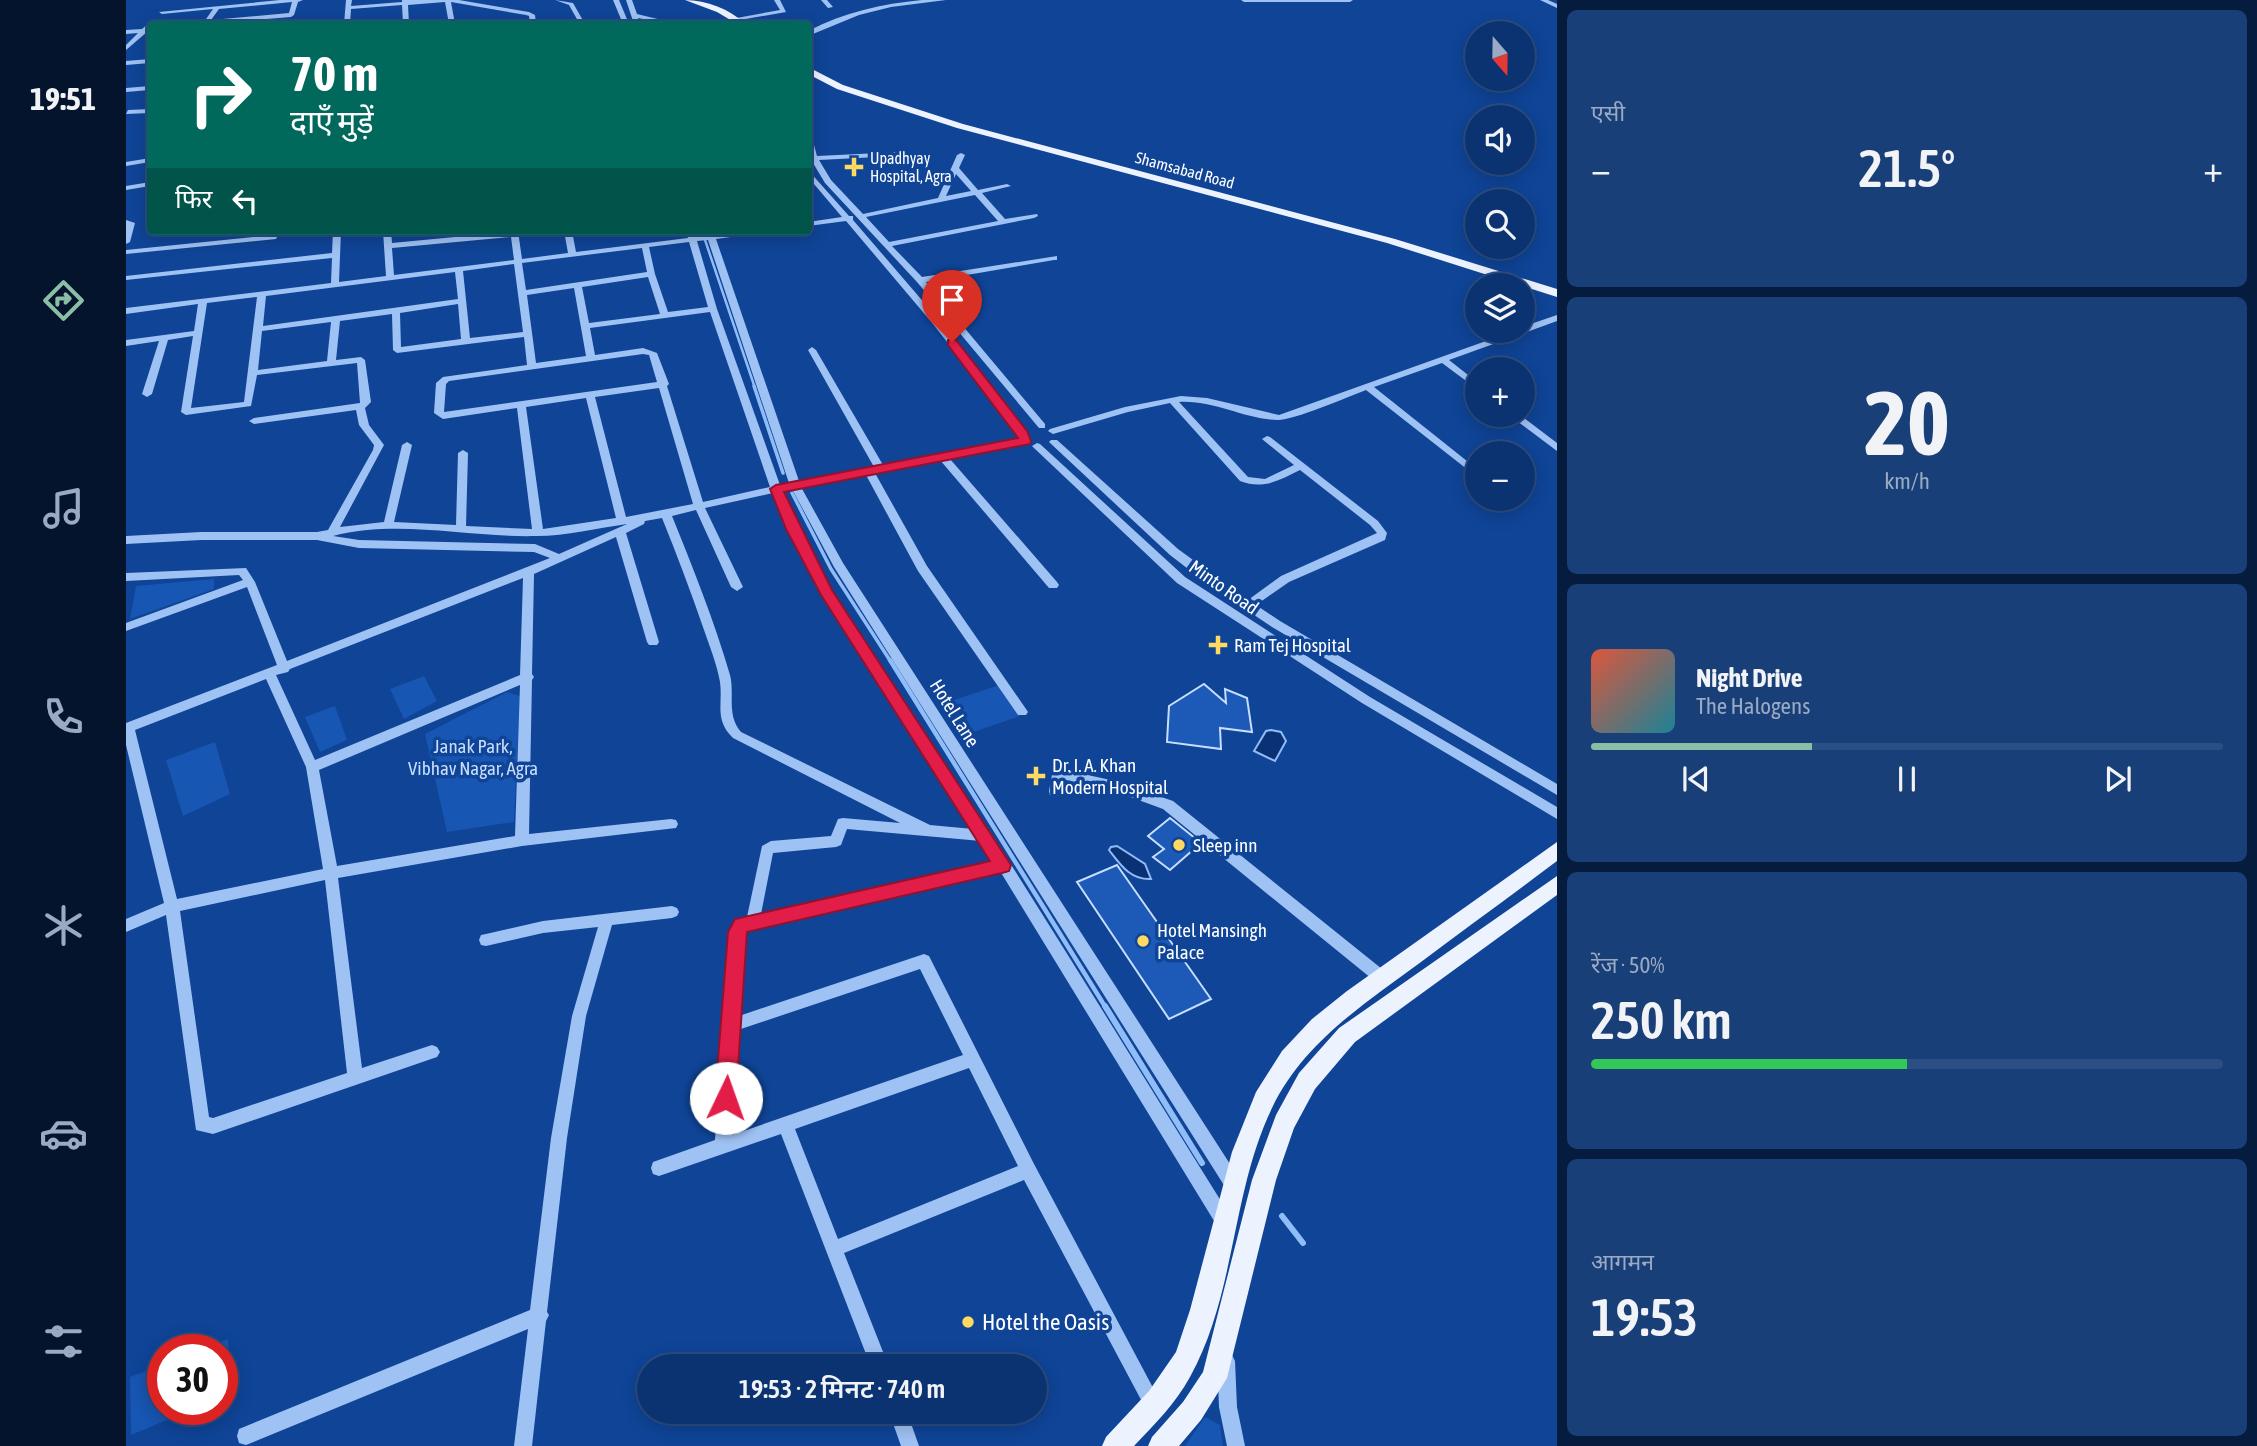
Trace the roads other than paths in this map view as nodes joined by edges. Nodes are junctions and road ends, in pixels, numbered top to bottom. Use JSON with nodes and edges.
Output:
{"nodes":[{"id":1,"x":171,"y":0,"type":"edge"},
{"id":2,"x":297,"y":0,"type":"edge"},
{"id":3,"x":445,"y":0,"type":"edge"},
{"id":4,"x":558,"y":0,"type":"edge"},
{"id":5,"x":616,"y":0,"type":"edge"},
{"id":6,"x":629,"y":0,"type":"edge"},
{"id":7,"x":689,"y":0,"type":"edge"},
{"id":8,"x":706,"y":0,"type":"edge"},
{"id":9,"x":777,"y":0,"type":"edge"},
{"id":10,"x":824,"y":0,"type":"edge"},
{"id":11,"x":943,"y":0,"type":"edge"},
{"id":12,"x":1244,"y":0,"type":"edge"},
{"id":13,"x":1350,"y":0,"type":"edge"},
{"id":14,"x":1544,"y":0,"type":"edge"},
{"id":15,"x":405,"y":2,"type":"edge"},
{"id":16,"x":349,"y":4,"type":"edge"},
{"id":17,"x":1557,"y":6,"type":"edge"},
{"id":18,"x":217,"y":7,"type":"junction"},
{"id":19,"x":830,"y":7,"type":"dead end"},
{"id":20,"x":162,"y":12,"type":"junction"},
{"id":21,"x":291,"y":15,"type":"junction"},
{"id":22,"x":634,"y":15,"type":"junction"},
{"id":23,"x":739,"y":20,"type":"edge"},
{"id":24,"x":154,"y":21,"type":"edge"},
{"id":25,"x":206,"y":21,"type":"edge"},
{"id":26,"x":226,"y":21,"type":"edge"},
{"id":27,"x":290,"y":21,"type":"edge"},
{"id":28,"x":406,"y":21,"type":"edge"},
{"id":29,"x":451,"y":21,"type":"edge"},
{"id":30,"x":533,"y":21,"type":"edge"},
{"id":31,"x":580,"y":21,"type":"edge"},
{"id":32,"x":625,"y":21,"type":"edge"},
{"id":33,"x":636,"y":21,"type":"edge"},
{"id":34,"x":667,"y":21,"type":"edge"},
{"id":35,"x":145,"y":31,"type":"joint"},
{"id":36,"x":126,"y":32,"type":"edge"},
{"id":37,"x":812,"y":32,"type":"edge"},
{"id":38,"x":126,"y":48,"type":"edge"},
{"id":39,"x":147,"y":61,"type":"edge"},
{"id":40,"x":126,"y":64,"type":"edge"},
{"id":41,"x":812,"y":72,"type":"edge"},
{"id":42,"x":147,"y":79,"type":"edge"},
{"id":43,"x":812,"y":80,"type":"edge"},
{"id":44,"x":126,"y":81,"type":"edge"},
{"id":45,"x":827,"y":81,"type":"junction"},
{"id":46,"x":147,"y":88,"type":"edge"},
{"id":47,"x":126,"y":90,"type":"edge"},
{"id":48,"x":147,"y":111,"type":"edge"},
{"id":49,"x":128,"y":113,"type":"dead end"},
{"id":50,"x":812,"y":152,"type":"edge"},
{"id":51,"x":897,"y":154,"type":"dead end"},
{"id":52,"x":961,"y":155,"type":"dead end"},
{"id":53,"x":814,"y":159,"type":"junction"},
{"id":54,"x":147,"y":160,"type":"edge"},
{"id":55,"x":126,"y":164,"type":"edge"},
{"id":56,"x":955,"y":168,"type":"junction"},
{"id":57,"x":812,"y":176,"type":"edge"},
{"id":58,"x":147,"y":184,"type":"edge"},
{"id":59,"x":1007,"y":186,"type":"dead end"},
{"id":60,"x":126,"y":188,"type":"edge"},
{"id":61,"x":977,"y":192,"type":"junction"},
{"id":62,"x":941,"y":200,"type":"junction"},
{"id":63,"x":862,"y":216,"type":"junction"},
{"id":64,"x":1034,"y":216,"type":"dead end"},
{"id":65,"x":850,"y":218,"type":"junction"},
{"id":66,"x":126,"y":222,"type":"edge"},
{"id":67,"x":1003,"y":222,"type":"junction"},
{"id":68,"x":812,"y":223,"type":"edge"},
{"id":69,"x":204,"y":235,"type":"edge"},
{"id":70,"x":266,"y":235,"type":"edge"},
{"id":71,"x":273,"y":235,"type":"edge"},
{"id":72,"x":337,"y":235,"type":"edge"},
{"id":73,"x":387,"y":235,"type":"edge"},
{"id":74,"x":466,"y":235,"type":"edge"},
{"id":75,"x":514,"y":235,"type":"edge"},
{"id":76,"x":569,"y":235,"type":"edge"},
{"id":77,"x":710,"y":235,"type":"edge"},
{"id":78,"x":691,"y":236,"type":"edge"},
{"id":79,"x":126,"y":242,"type":"edge"},
{"id":80,"x":203,"y":244,"type":"junction"},
{"id":81,"x":888,"y":244,"type":"junction"},
{"id":82,"x":645,"y":245,"type":"junction"},
{"id":83,"x":388,"y":246,"type":"junction"},
{"id":84,"x":126,"y":252,"type":"edge"},
{"id":85,"x":572,"y":254,"type":"junction"},
{"id":86,"x":336,"y":255,"type":"junction"},
{"id":87,"x":1054,"y":258,"type":"dead end"},
{"id":88,"x":517,"y":261,"type":"junction"},
{"id":89,"x":269,"y":262,"type":"junction"},
{"id":90,"x":459,"y":269,"type":"junction"},
{"id":91,"x":651,"y":274,"type":"junction"},
{"id":92,"x":390,"y":277,"type":"junction"},
{"id":93,"x":126,"y":278,"type":"edge"},
{"id":94,"x":920,"y":280,"type":"junction"},
{"id":95,"x":335,"y":284,"type":"junction"},
{"id":96,"x":578,"y":285,"type":"junction"},
{"id":97,"x":522,"y":293,"type":"junction"},
{"id":98,"x":1557,"y":293,"type":"edge"},
{"id":99,"x":262,"y":295,"type":"junction"},
{"id":100,"x":462,"y":301,"type":"junction"},
{"id":101,"x":203,"y":302,"type":"junction"},
{"id":102,"x":713,"y":309,"type":"junction"},
{"id":103,"x":126,"y":311,"type":"edge"},
{"id":104,"x":396,"y":311,"type":"junction"},
{"id":105,"x":665,"y":315,"type":"junction"},
{"id":106,"x":336,"y":318,"type":"junction"},
{"id":107,"x":1557,"y":318,"type":"edge"},
{"id":108,"x":587,"y":326,"type":"junction"},
{"id":109,"x":1535,"y":326,"type":"edge"},
{"id":110,"x":260,"y":329,"type":"junction"},
{"id":111,"x":198,"y":334,"type":"junction"},
{"id":112,"x":527,"y":334,"type":"junction"},
{"id":113,"x":164,"y":338,"type":"junction"},
{"id":114,"x":466,"y":342,"type":"junction"},
{"id":115,"x":126,"y":343,"type":"edge"},
{"id":116,"x":1488,"y":343,"type":"edge"},
{"id":117,"x":812,"y":350,"type":"dead end"},
{"id":118,"x":591,"y":358,"type":"junction"},
{"id":119,"x":1442,"y":359,"type":"junction"},
{"id":120,"x":331,"y":364,"type":"junction"},
{"id":121,"x":531,"y":366,"type":"junction"},
{"id":122,"x":253,"y":373,"type":"junction"},
{"id":123,"x":1465,"y":377,"type":"edge"},
{"id":124,"x":664,"y":384,"type":"junction"},
{"id":125,"x":1366,"y":386,"type":"junction"},
{"id":126,"x":147,"y":394,"type":"dead end"},
{"id":127,"x":590,"y":395,"type":"junction"},
{"id":128,"x":1173,"y":401,"type":"junction"},
{"id":129,"x":521,"y":405,"type":"junction"},
{"id":130,"x":360,"y":407,"type":"junction"},
{"id":131,"x":254,"y":421,"type":"dead end"},
{"id":132,"x":1042,"y":426,"type":"junction"},
{"id":133,"x":1530,"y":427,"type":"edge"},
{"id":134,"x":1053,"y":436,"type":"junction"},
{"id":135,"x":1267,"y":439,"type":"dead end"},
{"id":136,"x":1028,"y":440,"type":"junction"},
{"id":137,"x":407,"y":445,"type":"dead end"},
{"id":138,"x":1557,"y":448,"type":"edge"},
{"id":139,"x":463,"y":453,"type":"dead end"},
{"id":140,"x":942,"y":456,"type":"junction"},
{"id":141,"x":1465,"y":464,"type":"edge"},
{"id":142,"x":1299,"y":467,"type":"junction"},
{"id":143,"x":874,"y":469,"type":"junction"},
{"id":144,"x":795,"y":485,"type":"junction"},
{"id":145,"x":776,"y":489,"type":"junction"},
{"id":146,"x":699,"y":506,"type":"junction"},
{"id":147,"x":666,"y":513,"type":"junction"},
{"id":148,"x":388,"y":525,"type":"junction"},
{"id":149,"x":621,"y":525,"type":"junction"},
{"id":150,"x":461,"y":529,"type":"junction"},
{"id":151,"x":332,"y":533,"type":"junction"},
{"id":152,"x":538,"y":533,"type":"junction"},
{"id":153,"x":317,"y":536,"type":"junction"},
{"id":154,"x":126,"y":540,"type":"edge"},
{"id":155,"x":561,"y":559,"type":"junction"},
{"id":156,"x":529,"y":572,"type":"junction"},
{"id":157,"x":126,"y":578,"type":"edge"},
{"id":158,"x":250,"y":582,"type":"junction"},
{"id":159,"x":1052,"y":585,"type":"dead end"},
{"id":160,"x":737,"y":587,"type":"dead end"},
{"id":161,"x":1248,"y":605,"type":"junction"},
{"id":162,"x":126,"y":627,"type":"edge"},
{"id":163,"x":653,"y":642,"type":"dead end"},
{"id":164,"x":284,"y":669,"type":"junction"},
{"id":165,"x":270,"y":674,"type":"junction"},
{"id":166,"x":528,"y":677,"type":"junction"},
{"id":167,"x":1368,"y":679,"type":"junction"},
{"id":168,"x":1354,"y":693,"type":"junction"},
{"id":169,"x":929,"y":707,"type":"junction"},
{"id":170,"x":1022,"y":712,"type":"dead end"},
{"id":171,"x":905,"y":717,"type":"junction"},
{"id":172,"x":127,"y":728,"type":"edge"},
{"id":173,"x":312,"y":767,"type":"junction"},
{"id":174,"x":1557,"y":790,"type":"edge"},
{"id":175,"x":1055,"y":791,"type":"dead end"},
{"id":176,"x":1557,"y":814,"type":"edge"},
{"id":177,"x":671,"y":824,"type":"dead end"},
{"id":178,"x":927,"y":830,"type":"junction"},
{"id":179,"x":985,"y":836,"type":"junction"},
{"id":180,"x":522,"y":840,"type":"junction"},
{"id":181,"x":1557,"y":850,"type":"edge"},
{"id":182,"x":1002,"y":865,"type":"junction"},
{"id":183,"x":331,"y":873,"type":"junction"},
{"id":184,"x":1557,"y":884,"type":"edge"},
{"id":185,"x":1050,"y":897,"type":"junction"},
{"id":186,"x":172,"y":906,"type":"junction"},
{"id":187,"x":1028,"y":906,"type":"junction"},
{"id":188,"x":672,"y":912,"type":"dead end"},
{"id":189,"x":607,"y":919,"type":"junction"},
{"id":190,"x":753,"y":921,"type":"junction"},
{"id":191,"x":126,"y":926,"type":"edge"},
{"id":192,"x":486,"y":940,"type":"dead end"},
{"id":193,"x":1382,"y":978,"type":"junction"},
{"id":194,"x":730,"y":1026,"type":"junction"},
{"id":195,"x":432,"y":1052,"type":"dead end"},
{"id":196,"x":973,"y":1059,"type":"junction"},
{"id":197,"x":355,"y":1078,"type":"junction"},
{"id":198,"x":786,"y":1126,"type":"junction"},
{"id":199,"x":723,"y":1147,"type":"junction"},
{"id":200,"x":659,"y":1168,"type":"dead end"},
{"id":201,"x":1028,"y":1170,"type":"junction"},
{"id":202,"x":1233,"y":1184,"type":"junction"},
{"id":203,"x":1226,"y":1225,"type":"junction"},
{"id":204,"x":836,"y":1248,"type":"junction"},
{"id":205,"x":540,"y":1315,"type":"junction"},
{"id":206,"x":1225,"y":1340,"type":"junction"},
{"id":207,"x":875,"y":1354,"type":"edge"},
{"id":208,"x":1153,"y":1405,"type":"junction"},
{"id":209,"x":902,"y":1424,"type":"edge"},
{"id":210,"x":246,"y":1436,"type":"dead end"},
{"id":211,"x":523,"y":1446,"type":"edge"},
{"id":212,"x":910,"y":1446,"type":"edge"},
{"id":213,"x":1115,"y":1446,"type":"edge"},
{"id":214,"x":1161,"y":1446,"type":"edge"},
{"id":215,"x":1236,"y":1446,"type":"edge"}],
"edges":[{"from":1,"to":20,"type":"street"},
{"from":2,"to":18,"type":"street"},
{"from":2,"to":21,"type":"street"},
{"from":3,"to":15,"type":"street"},
{"from":3,"to":29,"type":"street"},
{"from":3,"to":30,"type":"street"},
{"from":4,"to":31,"type":"street"},
{"from":5,"to":32,"type":"street"},
{"from":6,"to":22,"type":"street"},
{"from":7,"to":23,"type":"main road"},
{"from":8,"to":23,"type":"main road"},
{"from":9,"to":23,"type":"street"},
{"from":10,"to":19,"type":"street"},
{"from":11,"to":37,"type":"street"},
{"from":12,"to":13,"type":"street"},
{"from":14,"to":17,"type":"street"},
{"from":15,"to":16,"type":"street"},
{"from":15,"to":28,"type":"street"},
{"from":18,"to":20,"type":"street"},
{"from":18,"to":25,"type":"street"},
{"from":20,"to":24,"type":"street"},
{"from":21,"to":26,"type":"street"},
{"from":21,"to":27,"type":"street"},
{"from":22,"to":33,"type":"street"},
{"from":22,"to":34,"type":"street"},
{"from":35,"to":36,"type":"street"},
{"from":35,"to":38,"type":"street"},
{"from":39,"to":40,"type":"street"},
{"from":41,"to":45,"type":"main road","name":"Shamsabad Road"},
{"from":42,"to":44,"type":"street"},
{"from":43,"to":45,"type":"main road"},
{"from":45,"to":98,"type":"main road","name":"Shamsabad Road"},
{"from":46,"to":47,"type":"street"},
{"from":48,"to":49,"type":"street"},
{"from":50,"to":53,"type":"street"},
{"from":51,"to":53,"type":"street"},
{"from":52,"to":56,"type":"street"},
{"from":53,"to":63,"type":"street"},
{"from":54,"to":55,"type":"street"},
{"from":56,"to":61,"type":"street"},
{"from":56,"to":62,"type":"street"},
{"from":57,"to":65,"type":"street","name":"Minto Road"},
{"from":58,"to":60,"type":"street"},
{"from":59,"to":61,"type":"street"},
{"from":61,"to":62,"type":"street"},
{"from":61,"to":67,"type":"street"},
{"from":62,"to":63,"type":"street"},
{"from":63,"to":81,"type":"street"},
{"from":64,"to":67,"type":"street"},
{"from":65,"to":68,"type":"street"},
{"from":65,"to":136,"type":"street","name":"Minto Road"},
{"from":66,"to":79,"type":"street"},
{"from":67,"to":81,"type":"street"},
{"from":69,"to":80,"type":"street"},
{"from":70,"to":80,"type":"street"},
{"from":71,"to":89,"type":"street"},
{"from":72,"to":86,"type":"street"},
{"from":73,"to":83,"type":"street"},
{"from":74,"to":83,"type":"street"},
{"from":75,"to":88,"type":"street"},
{"from":76,"to":85,"type":"street"},
{"from":77,"to":144,"type":"street","name":"Hotel Lane"},
{"from":78,"to":82,"type":"street"},
{"from":78,"to":102,"type":"street"},
{"from":80,"to":84,"type":"street"},
{"from":81,"to":94,"type":"street"},
{"from":82,"to":85,"type":"street"},
{"from":82,"to":91,"type":"street"},
{"from":83,"to":92,"type":"street"},
{"from":85,"to":88,"type":"street"},
{"from":86,"to":89,"type":"street"},
{"from":86,"to":95,"type":"street"},
{"from":87,"to":94,"type":"street"},
{"from":88,"to":90,"type":"street"},
{"from":88,"to":97,"type":"street"},
{"from":89,"to":93,"type":"street"},
{"from":90,"to":92,"type":"street"},
{"from":90,"to":100,"type":"street"},
{"from":91,"to":96,"type":"street"},
{"from":91,"to":105,"type":"street"},
{"from":92,"to":95,"type":"street"},
{"from":94,"to":132,"type":"street"},
{"from":95,"to":99,"type":"street"},
{"from":96,"to":97,"type":"street"},
{"from":96,"to":108,"type":"street"},
{"from":97,"to":112,"type":"street"},
{"from":99,"to":101,"type":"street"},
{"from":99,"to":110,"type":"street"},
{"from":100,"to":104,"type":"street"},
{"from":100,"to":114,"type":"street"},
{"from":101,"to":103,"type":"street"},
{"from":101,"to":111,"type":"street"},
{"from":102,"to":105,"type":"street"},
{"from":102,"to":145,"type":"street"},
{"from":104,"to":106,"type":"street"},
{"from":104,"to":114,"type":"street"},
{"from":105,"to":108,"type":"street"},
{"from":106,"to":110,"type":"street"},
{"from":106,"to":120,"type":"street"},
{"from":107,"to":109,"type":"street"},
{"from":108,"to":118,"type":"street"},
{"from":110,"to":122,"type":"street"},
{"from":111,"to":113,"type":"street"},
{"from":111,"to":122,"type":"street"},
{"from":112,"to":114,"type":"street"},
{"from":112,"to":121,"type":"street"},
{"from":113,"to":115,"type":"street"},
{"from":113,"to":126,"type":"street"},
{"from":116,"to":119,"type":"street"},
{"from":117,"to":143,"type":"street"},
{"from":118,"to":121,"type":"street"},
{"from":118,"to":124,"type":"street"},
{"from":119,"to":123,"type":"street"},
{"from":119,"to":125,"type":"street"},
{"from":120,"to":122,"type":"street"},
{"from":120,"to":130,"type":"street"},
{"from":121,"to":129,"type":"street"},
{"from":124,"to":127,"type":"street"},
{"from":124,"to":146,"type":"street"},
{"from":125,"to":128,"type":"street"},
{"from":125,"to":141,"type":"street"},
{"from":127,"to":129,"type":"street"},
{"from":127,"to":149,"type":"street"},
{"from":128,"to":134,"type":"street"},
{"from":128,"to":142,"type":"street"},
{"from":129,"to":152,"type":"street"},
{"from":130,"to":131,"type":"street"},
{"from":130,"to":151,"type":"street"},
{"from":132,"to":134,"type":"street"},
{"from":132,"to":136,"type":"street"},
{"from":133,"to":138,"type":"street"},
{"from":134,"to":136,"type":"street"},
{"from":134,"to":161,"type":"street","name":"Minto Road"},
{"from":135,"to":142,"type":"street"},
{"from":136,"to":140,"type":"street"},
{"from":136,"to":168,"type":"street","name":"Minto Road"},
{"from":137,"to":148,"type":"street"},
{"from":139,"to":150,"type":"street"},
{"from":140,"to":143,"type":"street"},
{"from":140,"to":159,"type":"street"},
{"from":142,"to":161,"type":"street"},
{"from":143,"to":144,"type":"street"},
{"from":143,"to":170,"type":"street"},
{"from":144,"to":145,"type":"street"},
{"from":144,"to":169,"type":"street","name":"Hotel Lane"},
{"from":145,"to":146,"type":"street"},
{"from":145,"to":171,"type":"street"},
{"from":146,"to":147,"type":"street"},
{"from":146,"to":160,"type":"street"},
{"from":147,"to":149,"type":"street"},
{"from":147,"to":178,"type":"street"},
{"from":148,"to":150,"type":"street"},
{"from":148,"to":151,"type":"street"},
{"from":149,"to":152,"type":"street"},
{"from":149,"to":155,"type":"street"},
{"from":149,"to":163,"type":"street"},
{"from":150,"to":152,"type":"street"},
{"from":151,"to":153,"type":"street"},
{"from":153,"to":154,"type":"street"},
{"from":153,"to":155,"type":"street"},
{"from":155,"to":156,"type":"street"},
{"from":156,"to":164,"type":"street"},
{"from":156,"to":166,"type":"street"},
{"from":157,"to":158,"type":"street"},
{"from":158,"to":162,"type":"street"},
{"from":158,"to":164,"type":"street"},
{"from":161,"to":167,"type":"street","name":"Minto Road"},
{"from":164,"to":165,"type":"street"},
{"from":165,"to":172,"type":"street"},
{"from":165,"to":173,"type":"street"},
{"from":166,"to":173,"type":"street"},
{"from":166,"to":180,"type":"street"},
{"from":167,"to":168,"type":"street"},
{"from":167,"to":174,"type":"street","name":"Minto Road"},
{"from":168,"to":176,"type":"street","name":"Minto Road"},
{"from":169,"to":171,"type":"street"},
{"from":169,"to":185,"type":"street","name":"Hotel Lane"},
{"from":171,"to":179,"type":"street"},
{"from":172,"to":186,"type":"street"},
{"from":173,"to":183,"type":"street"},
{"from":175,"to":193,"type":"street"},
{"from":177,"to":180,"type":"street"},
{"from":178,"to":179,"type":"street"},
{"from":178,"to":190,"type":"street"},
{"from":179,"to":182,"type":"street"},
{"from":180,"to":183,"type":"street"},
{"from":181,"to":193,"type":"main road"},
{"from":182,"to":187,"type":"street"},
{"from":182,"to":190,"type":"street"},
{"from":183,"to":186,"type":"street"},
{"from":183,"to":197,"type":"street"},
{"from":184,"to":206,"type":"main road"},
{"from":185,"to":187,"type":"street"},
{"from":185,"to":202,"type":"street","name":"Hotel Lane"},
{"from":186,"to":191,"type":"street"},
{"from":186,"to":197,"type":"street"},
{"from":187,"to":203,"type":"street"},
{"from":188,"to":189,"type":"street"},
{"from":189,"to":192,"type":"street"},
{"from":189,"to":205,"type":"street"},
{"from":190,"to":194,"type":"street"},
{"from":193,"to":202,"type":"main road"},
{"from":194,"to":196,"type":"street"},
{"from":194,"to":199,"type":"street"},
{"from":195,"to":197,"type":"street"},
{"from":196,"to":198,"type":"street"},
{"from":196,"to":201,"type":"street"},
{"from":198,"to":199,"type":"street"},
{"from":198,"to":204,"type":"street"},
{"from":199,"to":200,"type":"street"},
{"from":201,"to":204,"type":"street"},
{"from":201,"to":208,"type":"street"},
{"from":202,"to":203,"type":"main road"},
{"from":203,"to":208,"type":"main road"},
{"from":204,"to":207,"type":"street"},
{"from":205,"to":210,"type":"street"},
{"from":205,"to":211,"type":"street"},
{"from":206,"to":214,"type":"main road"},
{"from":206,"to":215,"type":"street"},
{"from":208,"to":213,"type":"main road"},
{"from":209,"to":212,"type":"street"}]}
